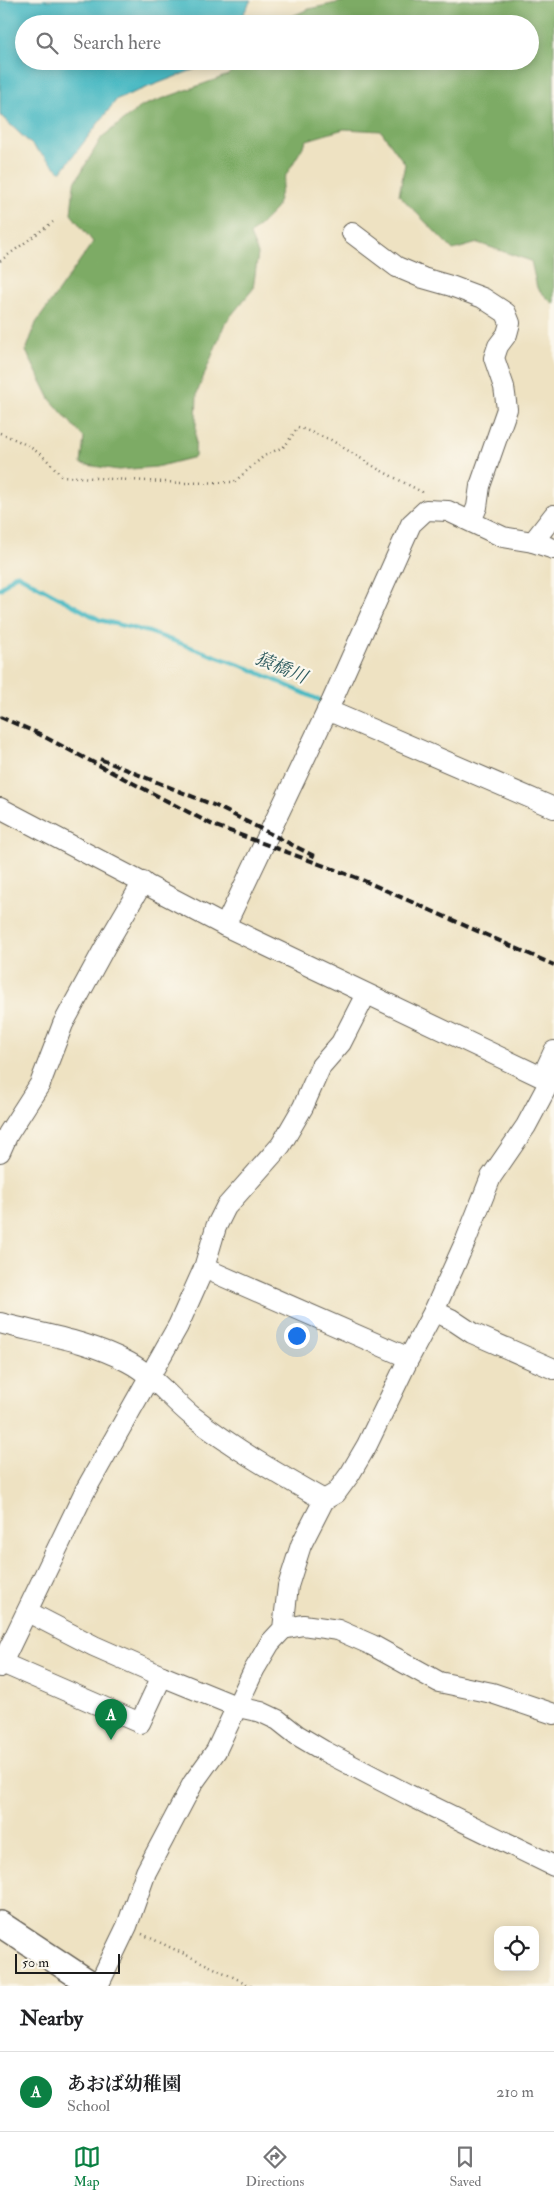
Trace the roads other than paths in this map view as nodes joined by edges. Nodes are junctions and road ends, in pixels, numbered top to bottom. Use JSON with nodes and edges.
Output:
{"nodes":[{"id":1,"x":352,"y":233,"type":"dead end"},
{"id":2,"x":554,"y":515,"type":"edge"},
{"id":3,"x":471,"y":521,"type":"junction"},
{"id":4,"x":533,"y":542,"type":"junction"},
{"id":5,"x":554,"y":548,"type":"edge"},
{"id":6,"x":329,"y":706,"type":"junction"},
{"id":7,"x":0,"y":808,"type":"edge"},
{"id":8,"x":554,"y":808,"type":"edge"},
{"id":9,"x":143,"y":882,"type":"junction"},
{"id":10,"x":225,"y":926,"type":"junction"},
{"id":11,"x":366,"y":994,"type":"junction"},
{"id":12,"x":554,"y":1051,"type":"edge"},
{"id":13,"x":548,"y":1081,"type":"edge"},
{"id":14,"x":0,"y":1152,"type":"edge"},
{"id":15,"x":204,"y":1268,"type":"junction"},
{"id":16,"x":434,"y":1311,"type":"junction"},
{"id":17,"x":0,"y":1323,"type":"edge"},
{"id":18,"x":409,"y":1358,"type":"junction"},
{"id":19,"x":554,"y":1369,"type":"edge"},
{"id":20,"x":150,"y":1376,"type":"junction"},
{"id":21,"x":324,"y":1500,"type":"junction"},
{"id":22,"x":28,"y":1612,"type":"junction"},
{"id":23,"x":283,"y":1629,"type":"junction"},
{"id":24,"x":1,"y":1665,"type":"edge"},
{"id":25,"x":162,"y":1676,"type":"junction"},
{"id":26,"x":238,"y":1707,"type":"junction"},
{"id":27,"x":554,"y":1714,"type":"edge"},
{"id":28,"x":554,"y":1866,"type":"edge"},
{"id":29,"x":0,"y":1924,"type":"edge"},
{"id":30,"x":0,"y":1945,"type":"edge"},
{"id":31,"x":62,"y":1986,"type":"edge"},
{"id":32,"x":94,"y":1986,"type":"edge"},
{"id":33,"x":98,"y":1986,"type":"edge"}],
"edges":[{"from":1,"to":3,"type":"street"},
{"from":2,"to":4,"type":"street"},
{"from":3,"to":4,"type":"street"},
{"from":3,"to":6,"type":"street"},
{"from":4,"to":5,"type":"street"},
{"from":6,"to":8,"type":"street"},
{"from":6,"to":10,"type":"street"},
{"from":7,"to":9,"type":"street"},
{"from":9,"to":10,"type":"street"},
{"from":9,"to":14,"type":"street"},
{"from":10,"to":11,"type":"street"},
{"from":11,"to":13,"type":"street"},
{"from":11,"to":15,"type":"street"},
{"from":12,"to":13,"type":"street"},
{"from":13,"to":16,"type":"street"},
{"from":15,"to":18,"type":"street"},
{"from":15,"to":20,"type":"street"},
{"from":16,"to":18,"type":"street"},
{"from":16,"to":19,"type":"street"},
{"from":17,"to":20,"type":"street"},
{"from":18,"to":21,"type":"street"},
{"from":20,"to":21,"type":"street"},
{"from":20,"to":22,"type":"street"},
{"from":21,"to":23,"type":"street"},
{"from":22,"to":24,"type":"street"},
{"from":22,"to":25,"type":"street"},
{"from":23,"to":26,"type":"street"},
{"from":23,"to":27,"type":"street"},
{"from":24,"to":25,"type":"street"},
{"from":25,"to":26,"type":"street"},
{"from":26,"to":28,"type":"street"},
{"from":26,"to":33,"type":"street"},
{"from":29,"to":32,"type":"main road"},
{"from":30,"to":31,"type":"main road"}]}
